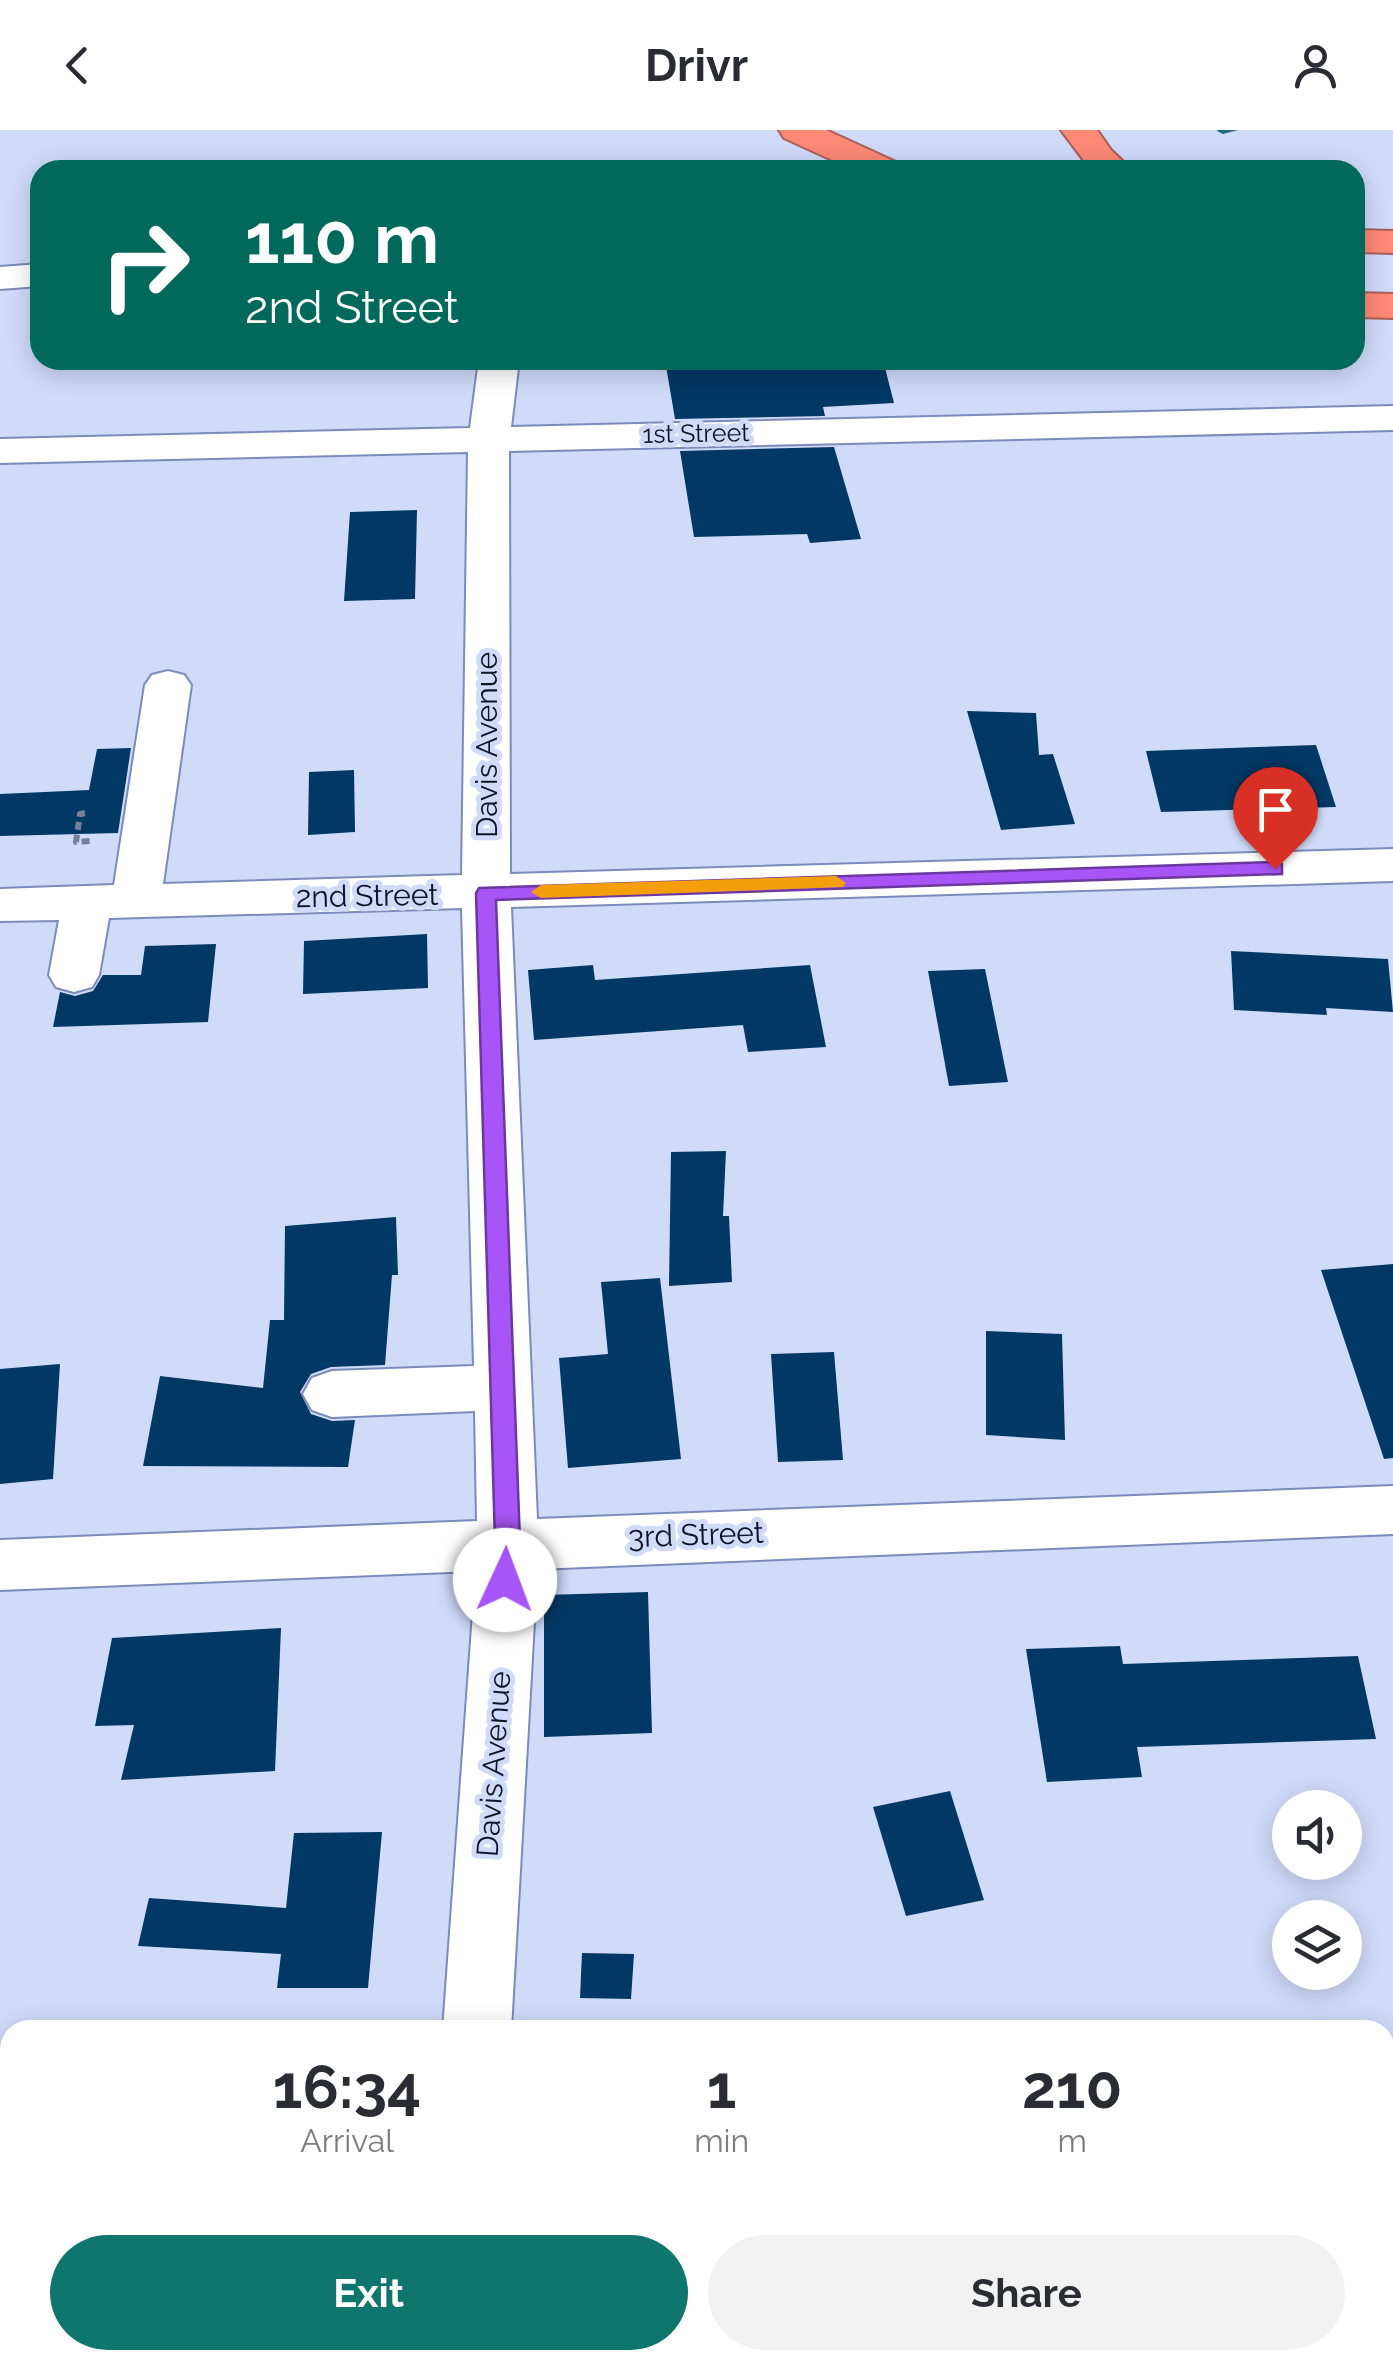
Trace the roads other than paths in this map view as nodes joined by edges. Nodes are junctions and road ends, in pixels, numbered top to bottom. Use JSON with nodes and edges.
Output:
{"nodes":[{"id":1,"x":796,"y":130,"type":"edge"},
{"id":2,"x":1079,"y":130,"type":"edge"},
{"id":3,"x":861,"y":160,"type":"edge"},
{"id":4,"x":1101,"y":160,"type":"edge"},
{"id":5,"x":1365,"y":241,"type":"edge"},
{"id":6,"x":1393,"y":242,"type":"edge"},
{"id":7,"x":30,"y":276,"type":"edge"},
{"id":8,"x":0,"y":278,"type":"edge"},
{"id":9,"x":1365,"y":306,"type":"edge"},
{"id":10,"x":1393,"y":306,"type":"edge"},
{"id":11,"x":498,"y":370,"type":"edge"},
{"id":12,"x":1393,"y":418,"type":"edge"},
{"id":13,"x":489,"y":437,"type":"junction"},
{"id":14,"x":0,"y":451,"type":"edge"},
{"id":15,"x":168,"y":686,"type":"dead end"},
{"id":16,"x":1393,"y":866,"type":"edge"},
{"id":17,"x":486,"y":893,"type":"junction"},
{"id":18,"x":136,"y":902,"type":"junction"},
{"id":19,"x":87,"y":903,"type":"junction"},
{"id":20,"x":0,"y":904,"type":"edge"},
{"id":21,"x":74,"y":975,"type":"dead end"},
{"id":22,"x":502,"y":1386,"type":"junction"},
{"id":23,"x":332,"y":1394,"type":"dead end"},
{"id":24,"x":1393,"y":1510,"type":"edge"},
{"id":25,"x":508,"y":1542,"type":"junction"},
{"id":26,"x":0,"y":1565,"type":"edge"},
{"id":27,"x":478,"y":2020,"type":"edge"}],
"edges":[{"from":1,"to":3,"type":"highway"},
{"from":2,"to":4,"type":"highway"},
{"from":5,"to":6,"type":"highway"},
{"from":7,"to":8,"type":"street"},
{"from":9,"to":10,"type":"highway"},
{"from":11,"to":13,"type":"street","name":"Davis Avenue"},
{"from":12,"to":13,"type":"street","name":"1st Street"},
{"from":13,"to":14,"type":"street","name":"1st Street"},
{"from":13,"to":17,"type":"street","name":"Davis Avenue"},
{"from":15,"to":18,"type":"street"},
{"from":16,"to":17,"type":"street","name":"2nd Street"},
{"from":17,"to":18,"type":"street","name":"2nd Street"},
{"from":17,"to":22,"type":"street","name":"Davis Avenue"},
{"from":18,"to":19,"type":"street","name":"2nd Street"},
{"from":19,"to":20,"type":"street","name":"2nd Street"},
{"from":19,"to":21,"type":"street"},
{"from":22,"to":23,"type":"street"},
{"from":22,"to":25,"type":"street","name":"Davis Avenue"},
{"from":24,"to":25,"type":"street","name":"3rd Street"},
{"from":25,"to":26,"type":"street","name":"3rd Street"},
{"from":25,"to":27,"type":"street","name":"Davis Avenue"}]}
